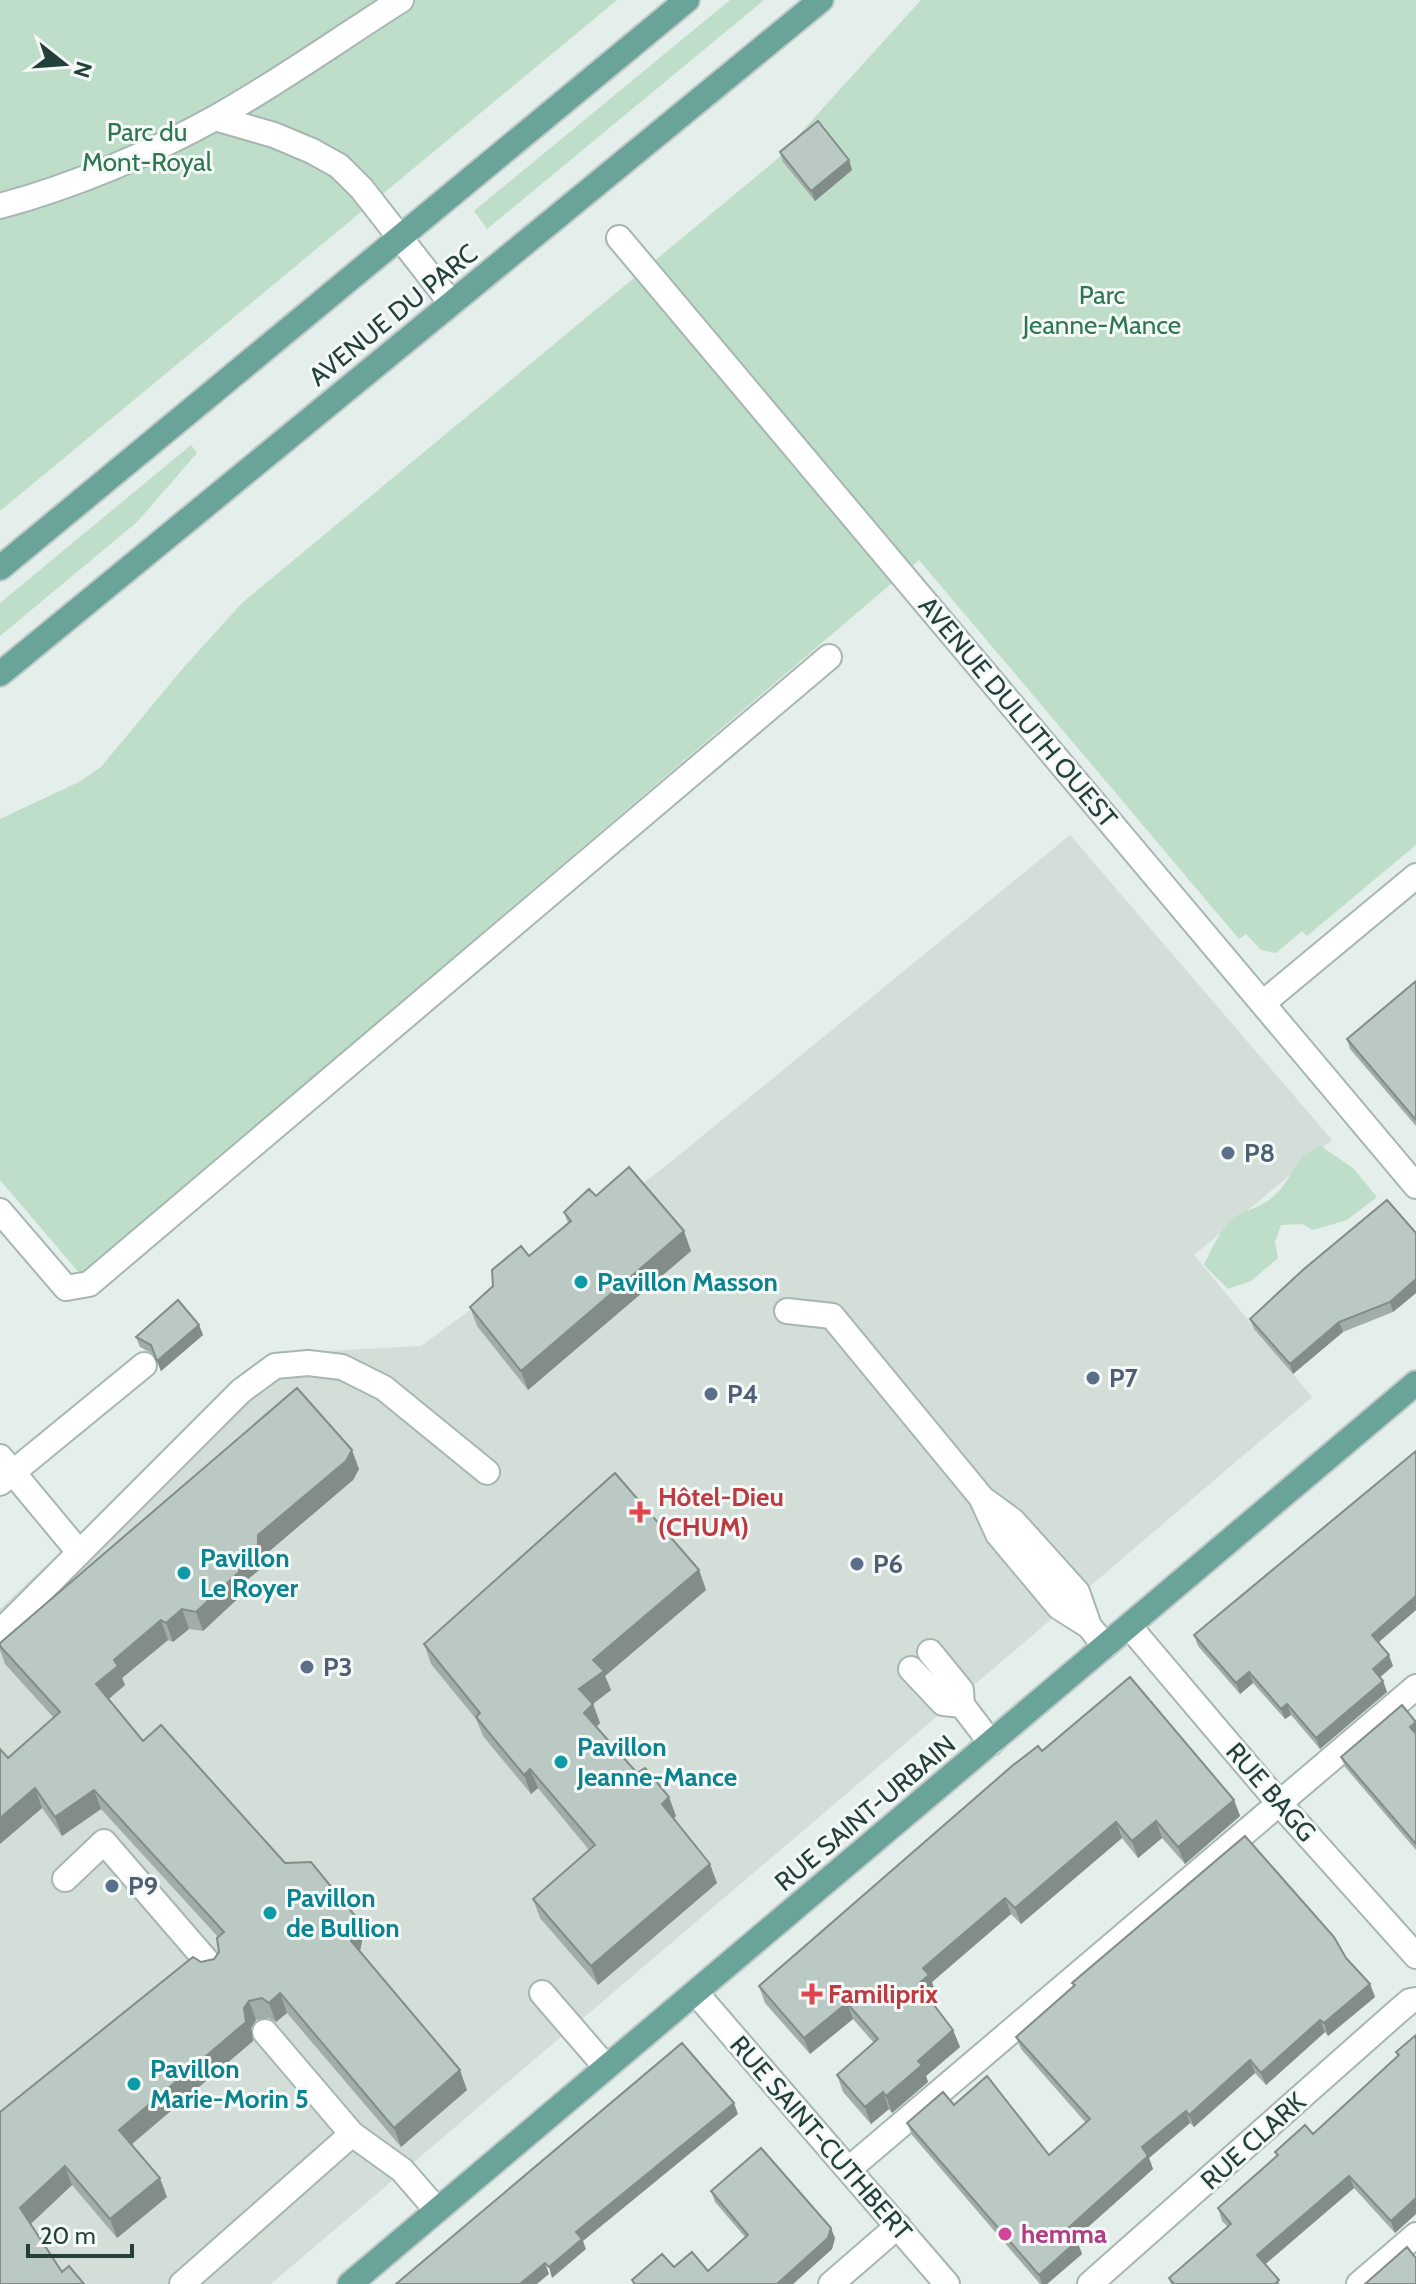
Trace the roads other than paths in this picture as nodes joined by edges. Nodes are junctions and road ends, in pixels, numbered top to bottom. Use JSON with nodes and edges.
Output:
{"nodes":[{"id":1,"x":401,"y":0,"type":"edge"},
{"id":2,"x":687,"y":0,"type":"edge"},
{"id":3,"x":821,"y":0,"type":"edge"},
{"id":4,"x":215,"y":118,"type":"junction"},
{"id":5,"x":0,"y":206,"type":"edge"},
{"id":6,"x":400,"y":235,"type":"junction"},
{"id":7,"x":619,"y":238,"type":"dead end"},
{"id":8,"x":451,"y":303,"type":"junction"},
{"id":9,"x":0,"y":568,"type":"edge"},
{"id":10,"x":829,"y":657,"type":"dead end"},
{"id":11,"x":0,"y":674,"type":"edge"},
{"id":12,"x":1416,"y":876,"type":"edge"},
{"id":13,"x":1263,"y":1003,"type":"junction"},
{"id":14,"x":1416,"y":1186,"type":"edge"},
{"id":15,"x":0,"y":1211,"type":"edge"},
{"id":16,"x":787,"y":1311,"type":"dead end"},
{"id":17,"x":144,"y":1365,"type":"dead end"},
{"id":18,"x":1416,"y":1383,"type":"edge"},
{"id":19,"x":4,"y":1471,"type":"edge"},
{"id":20,"x":487,"y":1472,"type":"dead end"},
{"id":21,"x":79,"y":1552,"type":"junction"},
{"id":22,"x":1129,"y":1626,"type":"junction"},
{"id":23,"x":0,"y":1632,"type":"edge"},
{"id":24,"x":1105,"y":1646,"type":"junction"},
{"id":25,"x":930,"y":1652,"type":"dead end"},
{"id":26,"x":911,"y":1669,"type":"dead end"},
{"id":27,"x":1416,"y":1687,"type":"edge"},
{"id":28,"x":962,"y":1705,"type":"junction"},
{"id":29,"x":991,"y":1743,"type":"junction"},
{"id":30,"x":1279,"y":1803,"type":"junction"},
{"id":31,"x":65,"y":1879,"type":"dead end"},
{"id":32,"x":1416,"y":1956,"type":"edge"},
{"id":33,"x":212,"y":1967,"type":"edge"},
{"id":34,"x":542,"y":1993,"type":"dead end"},
{"id":35,"x":696,"y":1993,"type":"junction"},
{"id":36,"x":1416,"y":2000,"type":"edge"},
{"id":37,"x":265,"y":2032,"type":"edge"},
{"id":38,"x":605,"y":2066,"type":"junction"},
{"id":39,"x":352,"y":2134,"type":"junction"},
{"id":40,"x":849,"y":2169,"type":"junction"},
{"id":41,"x":436,"y":2209,"type":"junction"},
{"id":42,"x":898,"y":2226,"type":"junction"},
{"id":43,"x":1416,"y":2235,"type":"edge"},
{"id":44,"x":182,"y":2284,"type":"edge"},
{"id":45,"x":350,"y":2284,"type":"edge"},
{"id":46,"x":831,"y":2284,"type":"edge"},
{"id":47,"x":947,"y":2284,"type":"edge"},
{"id":48,"x":1090,"y":2284,"type":"edge"},
{"id":49,"x":1359,"y":2284,"type":"edge"}],
"edges":[{"from":1,"to":4,"type":"street"},
{"from":2,"to":6,"type":"main road"},
{"from":3,"to":8,"type":"main road","name":"AVENUE DU PARC"},
{"from":4,"to":5,"type":"street"},
{"from":4,"to":6,"type":"street"},
{"from":6,"to":8,"type":"street"},
{"from":6,"to":9,"type":"main road"},
{"from":7,"to":13,"type":"street","name":"AVENUE DULUTH OUEST"},
{"from":8,"to":11,"type":"main road","name":"AVENUE DU PARC"},
{"from":10,"to":15,"type":"street"},
{"from":12,"to":13,"type":"street"},
{"from":13,"to":14,"type":"street","name":"AVENUE DULUTH OUEST"},
{"from":16,"to":24,"type":"street"},
{"from":17,"to":19,"type":"street"},
{"from":18,"to":22,"type":"main road","name":"RUE SAINT-URBAIN"},
{"from":19,"to":21,"type":"street"},
{"from":20,"to":21,"type":"street"},
{"from":21,"to":23,"type":"street"},
{"from":22,"to":24,"type":"main road","name":"RUE SAINT-URBAIN"},
{"from":22,"to":30,"type":"street","name":"RUE BAGG"},
{"from":24,"to":29,"type":"main road","name":"RUE SAINT-URBAIN"},
{"from":25,"to":28,"type":"street"},
{"from":26,"to":28,"type":"street"},
{"from":27,"to":30,"type":"street"},
{"from":28,"to":29,"type":"street"},
{"from":29,"to":35,"type":"main road","name":"RUE SAINT-URBAIN"},
{"from":30,"to":32,"type":"street","name":"RUE BAGG"},
{"from":30,"to":40,"type":"street"},
{"from":31,"to":33,"type":"street"},
{"from":34,"to":38,"type":"street"},
{"from":35,"to":38,"type":"main road","name":"RUE SAINT-URBAIN"},
{"from":35,"to":40,"type":"street","name":"RUE SAINT-CUTHBERT"},
{"from":36,"to":48,"type":"street","name":"RUE CLARK"},
{"from":37,"to":39,"type":"street"},
{"from":38,"to":41,"type":"main road","name":"RUE SAINT-URBAIN"},
{"from":39,"to":41,"type":"street"},
{"from":39,"to":44,"type":"street"},
{"from":40,"to":42,"type":"street","name":"RUE SAINT-CUTHBERT"},
{"from":41,"to":45,"type":"main road","name":"RUE SAINT-URBAIN"},
{"from":42,"to":46,"type":"street"},
{"from":42,"to":47,"type":"street","name":"RUE SAINT-CUTHBERT"},
{"from":43,"to":49,"type":"street"}]}
